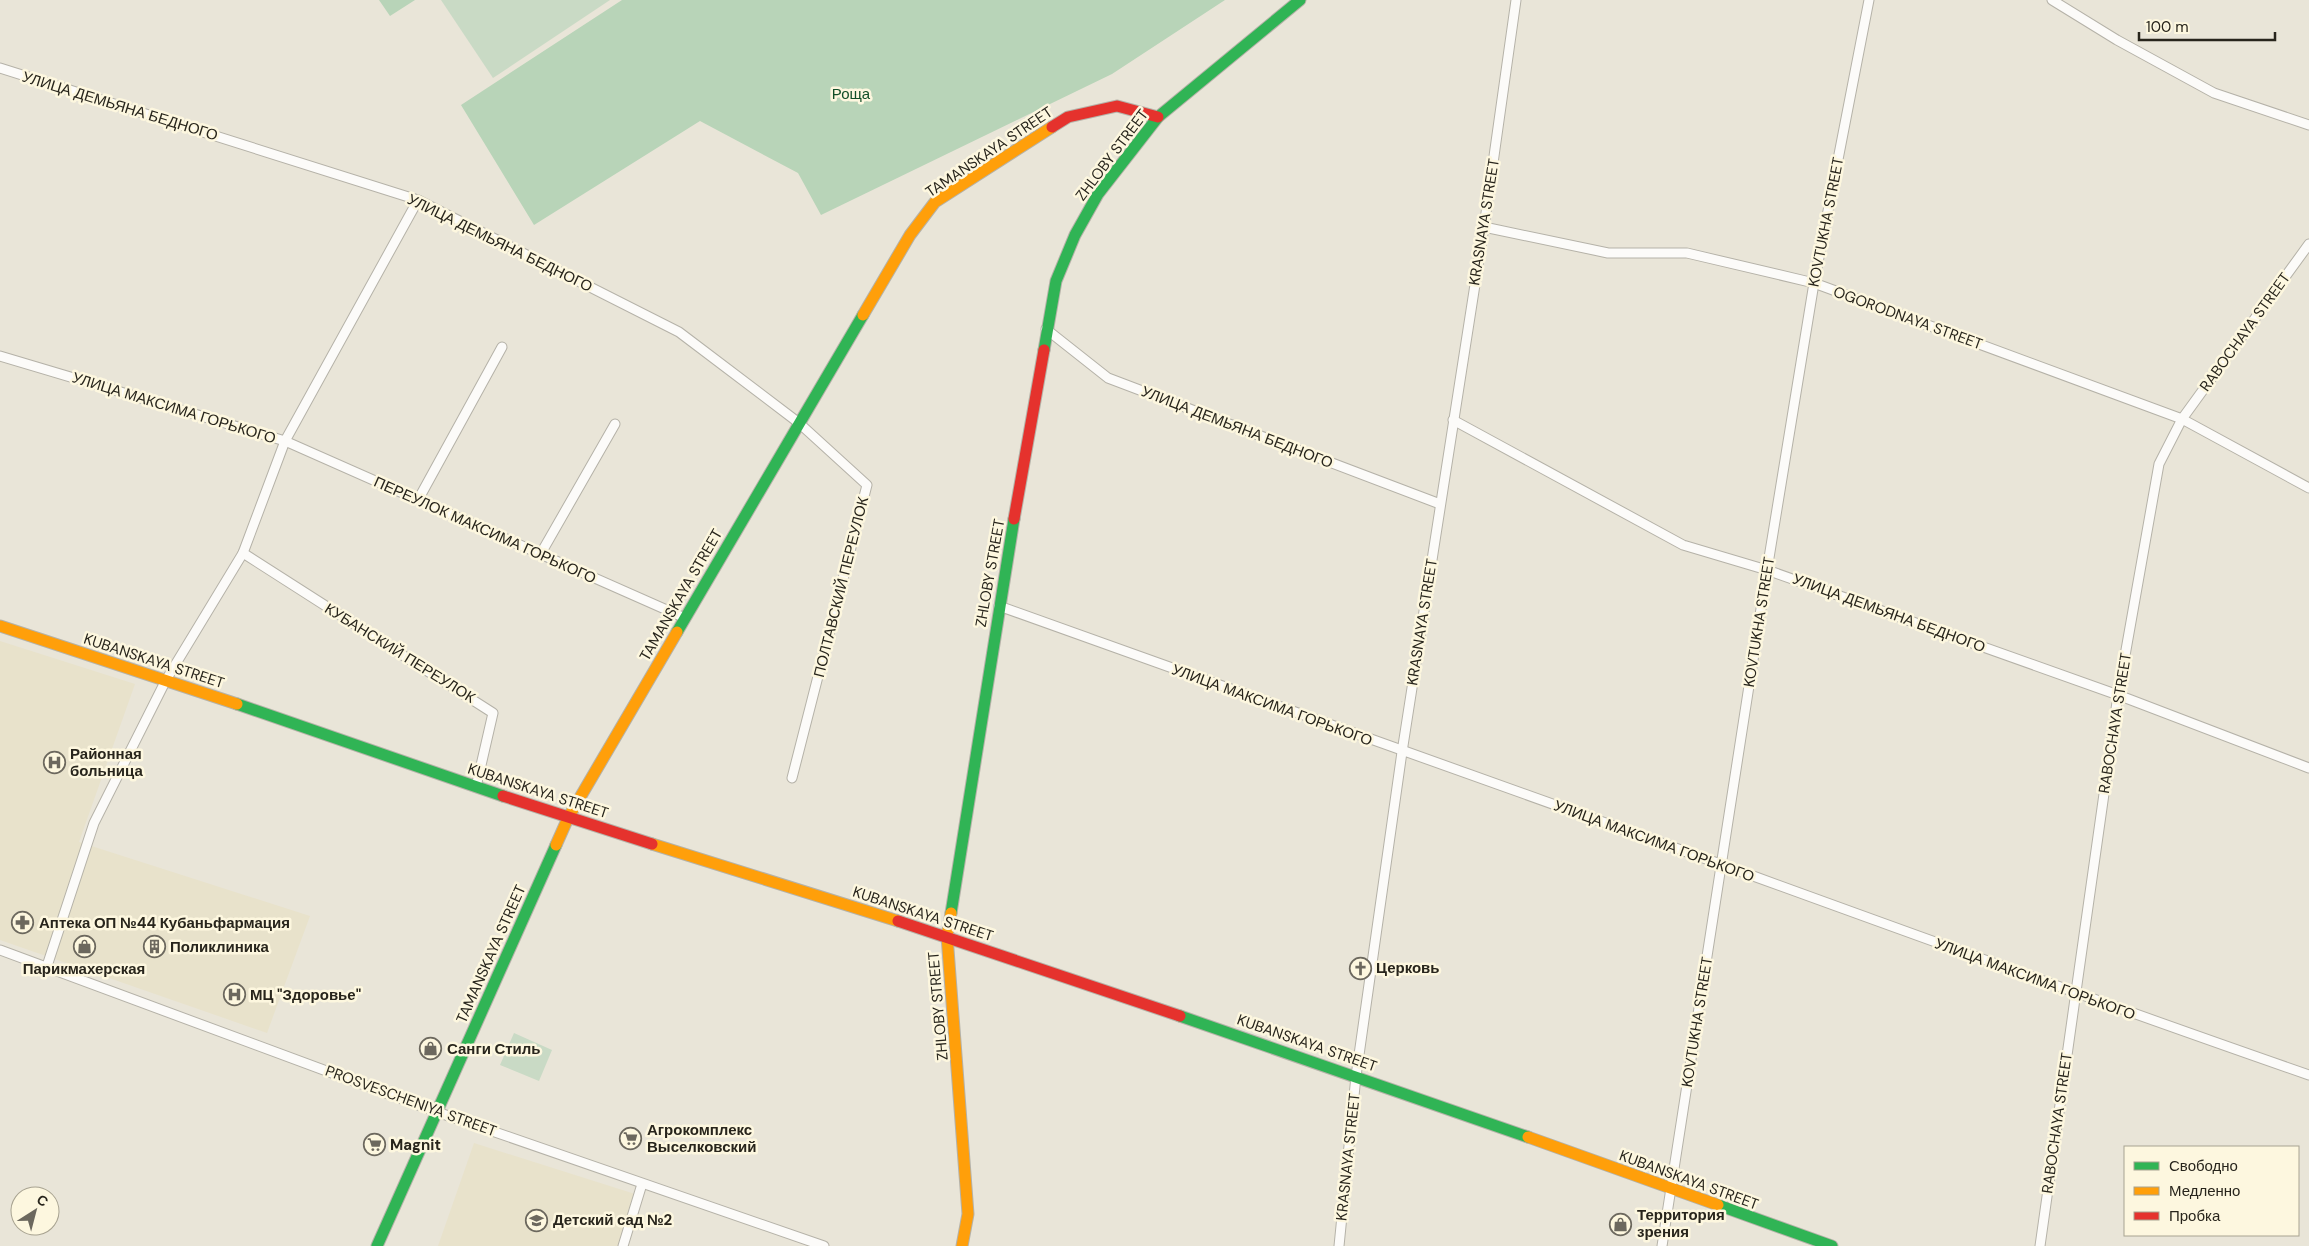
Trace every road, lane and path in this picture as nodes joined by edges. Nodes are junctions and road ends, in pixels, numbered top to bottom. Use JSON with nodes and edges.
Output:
{"nodes":[{"id":1,"x":1300,"y":0,"type":"edge"},
{"id":2,"x":1516,"y":0,"type":"edge"},
{"id":3,"x":1869,"y":0,"type":"edge"},
{"id":4,"x":2052,"y":0,"type":"edge"},
{"id":5,"x":0,"y":68,"type":"edge"},
{"id":6,"x":1158,"y":117,"type":"junction"},
{"id":7,"x":2309,"y":125,"type":"edge"},
{"id":8,"x":418,"y":200,"type":"junction"},
{"id":9,"x":1484,"y":227,"type":"junction"},
{"id":10,"x":2309,"y":244,"type":"edge"},
{"id":11,"x":1814,"y":283,"type":"junction"},
{"id":12,"x":1046,"y":329,"type":"junction"},
{"id":13,"x":502,"y":347,"type":"dead end"},
{"id":14,"x":0,"y":356,"type":"edge"},
{"id":15,"x":2182,"y":419,"type":"junction"},
{"id":16,"x":1453,"y":420,"type":"junction"},
{"id":17,"x":799,"y":423,"type":"junction"},
{"id":18,"x":615,"y":424,"type":"dead end"},
{"id":19,"x":285,"y":441,"type":"junction"},
{"id":20,"x":2309,"y":488,"type":"edge"},
{"id":21,"x":418,"y":500,"type":"junction"},
{"id":22,"x":1440,"y":504,"type":"junction"},
{"id":23,"x":243,"y":553,"type":"junction"},
{"id":24,"x":540,"y":555,"type":"junction"},
{"id":25,"x":1767,"y":570,"type":"junction"},
{"id":26,"x":999,"y":606,"type":"junction"},
{"id":27,"x":685,"y":618,"type":"junction"},
{"id":28,"x":0,"y":626,"type":"edge"},
{"id":29,"x":166,"y":680,"type":"junction"},
{"id":30,"x":2118,"y":695,"type":"junction"},
{"id":31,"x":1402,"y":752,"type":"junction"},
{"id":32,"x":2309,"y":768,"type":"edge"},
{"id":33,"x":792,"y":778,"type":"dead end"},
{"id":34,"x":476,"y":787,"type":"junction"},
{"id":35,"x":568,"y":818,"type":"junction"},
{"id":36,"x":1721,"y":865,"type":"junction"},
{"id":37,"x":947,"y":936,"type":"junction"},
{"id":38,"x":0,"y":950,"type":"edge"},
{"id":39,"x":47,"y":966,"type":"junction"},
{"id":40,"x":2076,"y":994,"type":"junction"},
{"id":41,"x":2309,"y":1075,"type":"edge"},
{"id":42,"x":1356,"y":1076,"type":"junction"},
{"id":43,"x":437,"y":1112,"type":"junction"},
{"id":44,"x":642,"y":1184,"type":"junction"},
{"id":45,"x":1672,"y":1190,"type":"junction"},
{"id":46,"x":377,"y":1246,"type":"edge"},
{"id":47,"x":623,"y":1246,"type":"edge"},
{"id":48,"x":824,"y":1246,"type":"edge"},
{"id":49,"x":962,"y":1246,"type":"edge"},
{"id":50,"x":1339,"y":1246,"type":"edge"},
{"id":51,"x":1662,"y":1246,"type":"edge"},
{"id":52,"x":1832,"y":1246,"type":"edge"},
{"id":53,"x":2040,"y":1246,"type":"edge"}],
"edges":[{"from":1,"to":6,"type":"street","name":"ZHLOBY STREET"},
{"from":2,"to":9,"type":"street","name":"KRASNAYA STREET"},
{"from":3,"to":11,"type":"street","name":"KOVTUKHA STREET"},
{"from":4,"to":7,"type":"street"},
{"from":5,"to":8,"type":"street","name":"УЛИЦА ДЕМЬЯНА БЕДНОГО"},
{"from":6,"to":12,"type":"street","name":"ZHLOBY STREET"},
{"from":6,"to":17,"type":"street","name":"TAMANSKAYA STREET"},
{"from":8,"to":17,"type":"street","name":"УЛИЦА ДЕМЬЯНА БЕДНОГО"},
{"from":8,"to":19,"type":"street","name":"УЛИЦА МАКСИМА ГОРЬКОГО"},
{"from":9,"to":11,"type":"street","name":"OGORODNAYA STREET"},
{"from":9,"to":16,"type":"street","name":"KRASNAYA STREET"},
{"from":10,"to":15,"type":"street","name":"RABOCHAYA STREET"},
{"from":11,"to":15,"type":"street","name":"OGORODNAYA STREET"},
{"from":11,"to":25,"type":"street","name":"KOVTUKHA STREET"},
{"from":12,"to":22,"type":"street","name":"УЛИЦА ДЕМЬЯНА БЕДНОГО"},
{"from":12,"to":26,"type":"street","name":"ZHLOBY STREET"},
{"from":13,"to":21,"type":"street"},
{"from":14,"to":19,"type":"street","name":"УЛИЦА МАКСИМА ГОРЬКОГО"},
{"from":15,"to":20,"type":"street","name":"OGORODNAYA STREET"},
{"from":15,"to":30,"type":"street","name":"RABOCHAYA STREET"},
{"from":16,"to":22,"type":"street","name":"KRASNAYA STREET"},
{"from":16,"to":25,"type":"street","name":"УЛИЦА ДЕМЬЯНА БЕДНОГО"},
{"from":17,"to":27,"type":"street","name":"TAMANSKAYA STREET"},
{"from":17,"to":33,"type":"street","name":"ПОЛТАВСКИЙ ПЕРЕУЛОК"},
{"from":18,"to":24,"type":"street"},
{"from":19,"to":21,"type":"street","name":"ПЕРЕУЛОК МАКСИМА ГОРЬКОГО"},
{"from":19,"to":23,"type":"street"},
{"from":21,"to":24,"type":"street","name":"ПЕРЕУЛОК МАКСИМА ГОРЬКОГО"},
{"from":22,"to":31,"type":"street","name":"KRASNAYA STREET"},
{"from":23,"to":29,"type":"street"},
{"from":23,"to":34,"type":"street","name":"КУБАНСКИЙ ПЕРЕУЛОК"},
{"from":24,"to":27,"type":"street","name":"ПЕРЕУЛОК МАКСИМА ГОРЬКОГО"},
{"from":25,"to":30,"type":"street","name":"УЛИЦА ДЕМЬЯНА БЕДНОГО"},
{"from":25,"to":36,"type":"street","name":"KOVTUKHA STREET"},
{"from":26,"to":31,"type":"street","name":"УЛИЦА МАКСИМА ГОРЬКОГО"},
{"from":26,"to":37,"type":"street","name":"ZHLOBY STREET"},
{"from":27,"to":35,"type":"street","name":"TAMANSKAYA STREET"},
{"from":28,"to":29,"type":"street","name":"KUBANSKAYA STREET"},
{"from":29,"to":34,"type":"street","name":"KUBANSKAYA STREET"},
{"from":29,"to":39,"type":"street"},
{"from":30,"to":32,"type":"street","name":"УЛИЦА ДЕМЬЯНА БЕДНОГО"},
{"from":30,"to":40,"type":"street","name":"RABOCHAYA STREET"},
{"from":31,"to":36,"type":"street","name":"УЛИЦА МАКСИМА ГОРЬКОГО"},
{"from":31,"to":42,"type":"street","name":"KRASNAYA STREET"},
{"from":34,"to":35,"type":"street","name":"KUBANSKAYA STREET"},
{"from":35,"to":37,"type":"street","name":"KUBANSKAYA STREET"},
{"from":35,"to":43,"type":"street","name":"TAMANSKAYA STREET"},
{"from":36,"to":40,"type":"street","name":"УЛИЦА МАКСИМА ГОРЬКОГО"},
{"from":36,"to":45,"type":"street","name":"KOVTUKHA STREET"},
{"from":37,"to":42,"type":"street","name":"KUBANSKAYA STREET"},
{"from":37,"to":49,"type":"street","name":"ZHLOBY STREET"},
{"from":38,"to":39,"type":"street","name":"PROSVESCHENIYA STREET"},
{"from":39,"to":43,"type":"street","name":"PROSVESCHENIYA STREET"},
{"from":40,"to":41,"type":"street","name":"УЛИЦА МАКСИМА ГОРЬКОГО"},
{"from":40,"to":53,"type":"street","name":"RABOCHAYA STREET"},
{"from":42,"to":45,"type":"street","name":"KUBANSKAYA STREET"},
{"from":42,"to":50,"type":"street","name":"KRASNAYA STREET"},
{"from":43,"to":44,"type":"street","name":"PROSVESCHENIYA STREET"},
{"from":43,"to":46,"type":"street","name":"TAMANSKAYA STREET"},
{"from":44,"to":47,"type":"street"},
{"from":44,"to":48,"type":"street","name":"PROSVESCHENIYA STREET"},
{"from":45,"to":51,"type":"street","name":"KOVTUKHA STREET"},
{"from":45,"to":52,"type":"street","name":"KUBANSKAYA STREET"}]}
